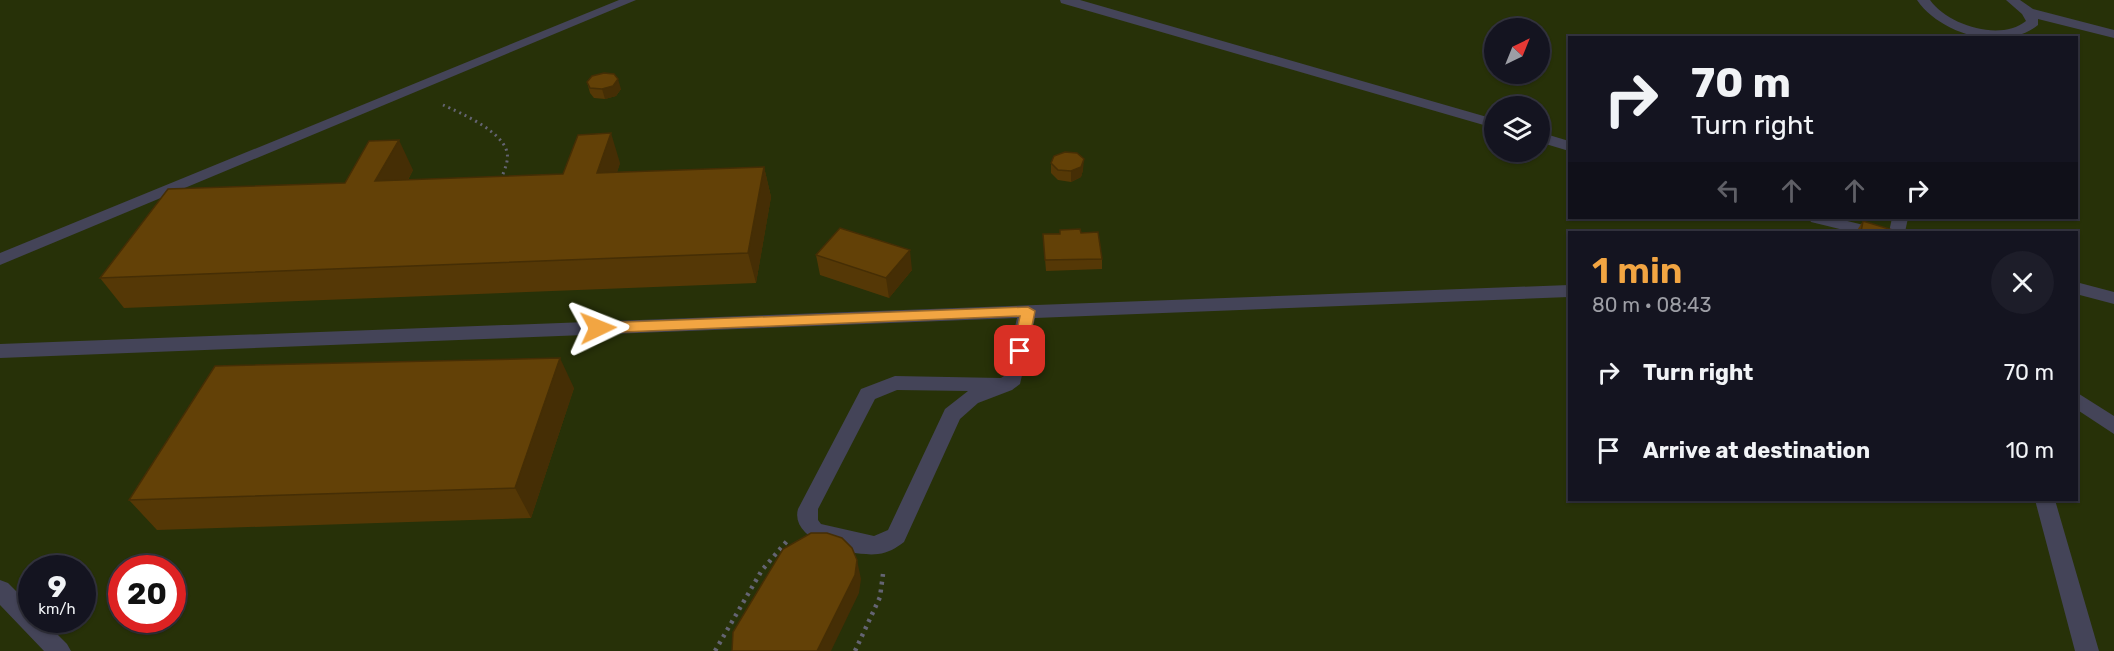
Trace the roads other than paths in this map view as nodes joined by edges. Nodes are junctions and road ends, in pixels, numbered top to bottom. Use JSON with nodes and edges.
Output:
{"nodes":[{"id":1,"x":630,"y":0,"type":"edge"},
{"id":2,"x":1066,"y":0,"type":"edge"},
{"id":3,"x":1923,"y":0,"type":"edge"},
{"id":4,"x":2012,"y":0,"type":"edge"},
{"id":5,"x":2028,"y":12,"type":"junction"},
{"id":6,"x":1960,"y":33,"type":"edge"},
{"id":7,"x":2114,"y":34,"type":"edge"},
{"id":8,"x":1484,"y":121,"type":"edge"},
{"id":9,"x":1550,"y":140,"type":"edge"},
{"id":10,"x":1568,"y":146,"type":"edge"},
{"id":11,"x":1821,"y":219,"type":"edge"},
{"id":12,"x":1866,"y":231,"type":"edge"},
{"id":13,"x":0,"y":259,"type":"edge"},
{"id":14,"x":2078,"y":289,"type":"edge"},
{"id":15,"x":1568,"y":291,"type":"edge"},
{"id":16,"x":2114,"y":298,"type":"edge"},
{"id":17,"x":1028,"y":311,"type":"junction"},
{"id":18,"x":0,"y":351,"type":"edge"},
{"id":19,"x":1005,"y":385,"type":"junction"},
{"id":20,"x":2078,"y":400,"type":"edge"},
{"id":21,"x":2114,"y":426,"type":"edge"},
{"id":22,"x":2045,"y":501,"type":"edge"},
{"id":23,"x":0,"y":590,"type":"edge"},
{"id":24,"x":59,"y":651,"type":"edge"},
{"id":25,"x":2087,"y":651,"type":"edge"}],
"edges":[{"from":1,"to":13,"type":"lane"},
{"from":2,"to":8,"type":"lane"},
{"from":3,"to":6,"type":"lane"},
{"from":4,"to":5,"type":"lane"},
{"from":5,"to":6,"type":"lane"},
{"from":5,"to":7,"type":"lane"},
{"from":9,"to":10,"type":"lane"},
{"from":11,"to":12,"type":"lane"},
{"from":14,"to":16,"type":"lane"},
{"from":15,"to":17,"type":"lane"},
{"from":17,"to":18,"type":"lane"},
{"from":17,"to":19,"type":"lane"},
{"from":19,"to":19,"type":"lane"},
{"from":20,"to":21,"type":"lane"},
{"from":22,"to":25,"type":"lane"},
{"from":23,"to":24,"type":"lane"}]}
